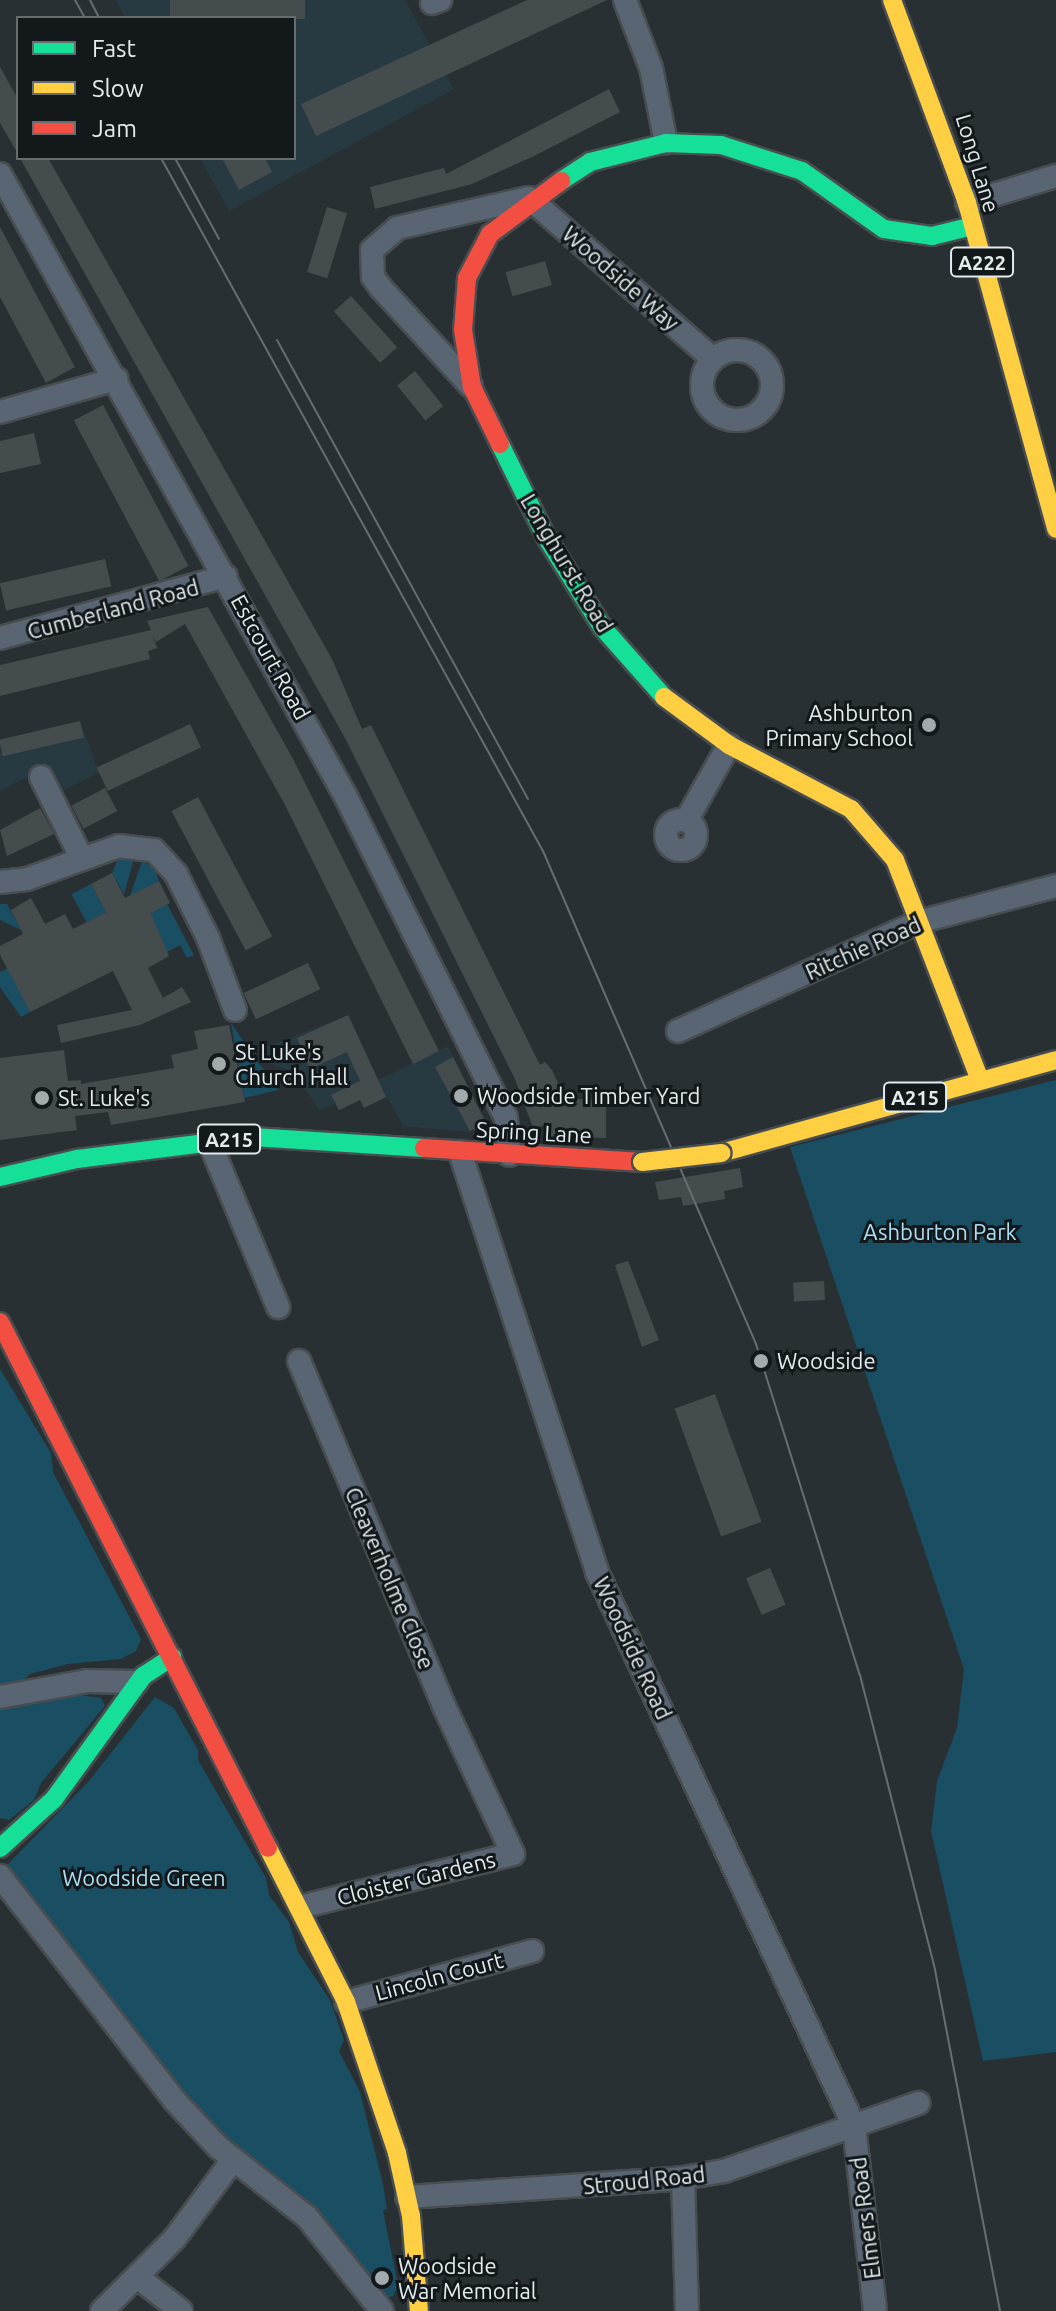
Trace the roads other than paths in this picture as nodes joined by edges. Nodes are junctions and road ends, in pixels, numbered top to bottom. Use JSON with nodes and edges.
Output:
{"nodes":[{"id":1,"x":625,"y":0,"type":"edge"},
{"id":2,"x":892,"y":0,"type":"edge"},
{"id":3,"x":666,"y":143,"type":"junction"},
{"id":4,"x":1056,"y":176,"type":"edge"},
{"id":5,"x":1,"y":179,"type":"edge"},
{"id":6,"x":529,"y":198,"type":"junction"},
{"id":7,"x":967,"y":203,"type":"junction"},
{"id":8,"x":973,"y":226,"type":"junction"},
{"id":9,"x":712,"y":358,"type":"dead end"},
{"id":10,"x":116,"y":379,"type":"junction"},
{"id":11,"x":472,"y":387,"type":"junction"},
{"id":12,"x":0,"y":412,"type":"edge"},
{"id":13,"x":1056,"y":529,"type":"edge"},
{"id":14,"x":226,"y":576,"type":"junction"},
{"id":15,"x":0,"y":638,"type":"edge"},
{"id":16,"x":729,"y":745,"type":"junction"},
{"id":17,"x":41,"y":777,"type":"dead end"},
{"id":18,"x":686,"y":821,"type":"dead end"},
{"id":19,"x":82,"y":859,"type":"junction"},
{"id":20,"x":0,"y":882,"type":"edge"},
{"id":21,"x":1056,"y":886,"type":"edge"},
{"id":22,"x":918,"y":922,"type":"junction"},
{"id":23,"x":235,"y":1010,"type":"dead end"},
{"id":24,"x":678,"y":1031,"type":"dead end"},
{"id":25,"x":1056,"y":1060,"type":"edge"},
{"id":26,"x":980,"y":1080,"type":"junction"},
{"id":27,"x":209,"y":1141,"type":"junction"},
{"id":28,"x":460,"y":1152,"type":"junction"},
{"id":29,"x":509,"y":1155,"type":"junction"},
{"id":30,"x":0,"y":1177,"type":"edge"},
{"id":31,"x":278,"y":1307,"type":"dead end"},
{"id":32,"x":0,"y":1322,"type":"edge"},
{"id":33,"x":5,"y":1345,"type":"edge"},
{"id":34,"x":299,"y":1361,"type":"dead end"},
{"id":35,"x":172,"y":1657,"type":"junction"},
{"id":36,"x":137,"y":1682,"type":"junction"},
{"id":37,"x":0,"y":1697,"type":"edge"},
{"id":38,"x":487,"y":1793,"type":"joint"},
{"id":39,"x":0,"y":1848,"type":"edge"},
{"id":40,"x":0,"y":1876,"type":"edge"},
{"id":41,"x":301,"y":1907,"type":"junction"},
{"id":42,"x":532,"y":1951,"type":"dead end"},
{"id":43,"x":346,"y":2002,"type":"junction"},
{"id":44,"x":918,"y":2103,"type":"dead end"},
{"id":45,"x":854,"y":2126,"type":"junction"},
{"id":46,"x":233,"y":2160,"type":"junction"},
{"id":47,"x":683,"y":2178,"type":"junction"},
{"id":48,"x":407,"y":2197,"type":"junction"},
{"id":49,"x":140,"y":2279,"type":"junction"},
{"id":50,"x":102,"y":2311,"type":"edge"},
{"id":51,"x":181,"y":2311,"type":"edge"},
{"id":52,"x":382,"y":2311,"type":"edge"},
{"id":53,"x":419,"y":2311,"type":"edge"},
{"id":54,"x":687,"y":2311,"type":"edge"},
{"id":55,"x":875,"y":2311,"type":"edge"}],
"edges":[{"from":1,"to":3,"type":"street"},
{"from":2,"to":7,"type":"main road","name":"Long Lane","number":"A222"},
{"from":3,"to":6,"type":"main road","name":"Longhurst Road"},
{"from":3,"to":8,"type":"main road","name":"Longhurst Road"},
{"from":4,"to":7,"type":"street"},
{"from":5,"to":10,"type":"street","name":"Estcourt Road"},
{"from":6,"to":9,"type":"street","name":"Woodside Way"},
{"from":6,"to":11,"type":"main road","name":"Longhurst Road"},
{"from":6,"to":11,"type":"street","name":"Longhurst Road"},
{"from":7,"to":8,"type":"main road","name":"Long Lane","number":"A222"},
{"from":8,"to":13,"type":"main road","name":"Long Lane","number":"A222"},
{"from":10,"to":12,"type":"street"},
{"from":10,"to":14,"type":"street","name":"Estcourt Road"},
{"from":11,"to":16,"type":"main road","name":"Longhurst Road"},
{"from":14,"to":15,"type":"street","name":"Cumberland Road"},
{"from":14,"to":29,"type":"street","name":"Estcourt Road"},
{"from":16,"to":18,"type":"street"},
{"from":16,"to":22,"type":"main road","name":"Longhurst Road"},
{"from":17,"to":19,"type":"street"},
{"from":19,"to":20,"type":"street"},
{"from":19,"to":23,"type":"street"},
{"from":21,"to":22,"type":"street","name":"Ritchie Road"},
{"from":22,"to":24,"type":"street","name":"Ritchie Road"},
{"from":22,"to":26,"type":"main road","name":"Longhurst Road"},
{"from":25,"to":26,"type":"main road","name":"Spring Lane","number":"A215"},
{"from":26,"to":29,"type":"main road","name":"Spring Lane","number":"A215","bridge":true},
{"from":27,"to":28,"type":"main road","name":"Spring Lane","number":"A215"},
{"from":27,"to":30,"type":"main road","name":"Spring Lane","number":"A215"},
{"from":27,"to":31,"type":"street"},
{"from":28,"to":29,"type":"main road","name":"Spring Lane","number":"A215"},
{"from":28,"to":45,"type":"street","name":"Woodside Road"},
{"from":32,"to":33,"type":"main road"},
{"from":33,"to":35,"type":"main road"},
{"from":34,"to":38,"type":"street","name":"Cleaverholme Close"},
{"from":35,"to":36,"type":"main road"},
{"from":35,"to":41,"type":"main road"},
{"from":36,"to":37,"type":"street"},
{"from":36,"to":39,"type":"main road"},
{"from":38,"to":41,"type":"street","name":"Cloister Gardens"},
{"from":40,"to":46,"type":"street"},
{"from":41,"to":43,"type":"main road"},
{"from":42,"to":43,"type":"street","name":"Lincoln Court"},
{"from":43,"to":48,"type":"main road"},
{"from":44,"to":45,"type":"street","name":"Stroud Road"},
{"from":45,"to":47,"type":"street","name":"Stroud Road"},
{"from":45,"to":55,"type":"street","name":"Elmers Road"},
{"from":46,"to":49,"type":"street"},
{"from":46,"to":52,"type":"street"},
{"from":47,"to":48,"type":"street","name":"Stroud Road"},
{"from":47,"to":54,"type":"street"},
{"from":48,"to":53,"type":"main road"},
{"from":49,"to":50,"type":"street"},
{"from":49,"to":51,"type":"street"}]}
